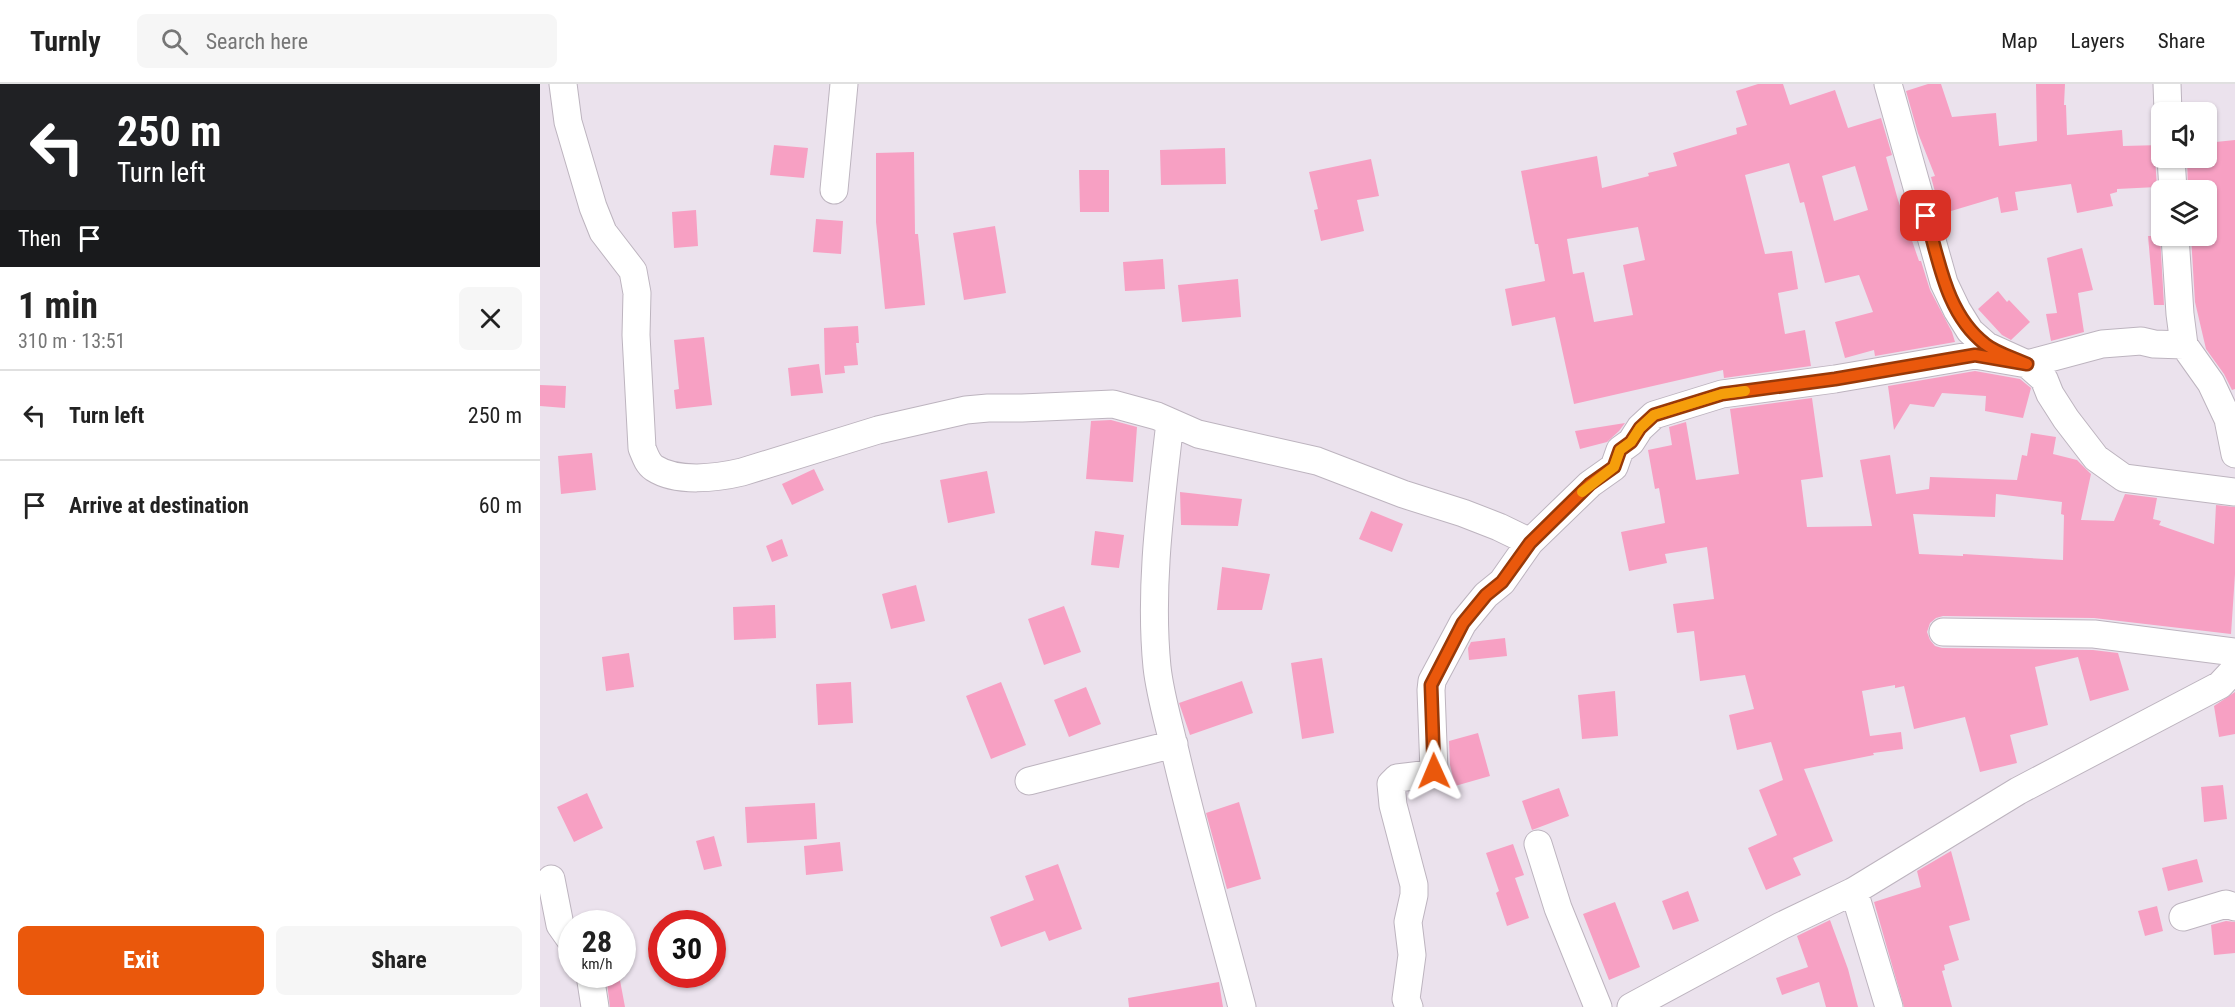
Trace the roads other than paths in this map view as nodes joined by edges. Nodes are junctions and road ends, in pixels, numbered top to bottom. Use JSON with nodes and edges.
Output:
{"nodes":[{"id":1,"x":563,"y":84,"type":"edge"},
{"id":2,"x":844,"y":84,"type":"edge"},
{"id":3,"x":1888,"y":84,"type":"edge"},
{"id":4,"x":2167,"y":84,"type":"edge"},
{"id":5,"x":2168,"y":102,"type":"edge"},
{"id":6,"x":834,"y":190,"type":"dead end"},
{"id":7,"x":2176,"y":246,"type":"edge"},
{"id":8,"x":2184,"y":345,"type":"junction"},
{"id":9,"x":2027,"y":364,"type":"junction"},
{"id":10,"x":1170,"y":422,"type":"junction"},
{"id":11,"x":2235,"y":454,"type":"edge"},
{"id":12,"x":2235,"y":492,"type":"edge"},
{"id":13,"x":1530,"y":543,"type":"junction"},
{"id":14,"x":1943,"y":632,"type":"dead end"},
{"id":15,"x":2235,"y":652,"type":"edge"},
{"id":16,"x":2235,"y":669,"type":"edge"},
{"id":17,"x":1174,"y":744,"type":"junction"},
{"id":18,"x":1029,"y":781,"type":"dead end"},
{"id":19,"x":1538,"y":844,"type":"dead end"},
{"id":20,"x":551,"y":879,"type":"dead end"},
{"id":21,"x":1854,"y":891,"type":"junction"},
{"id":22,"x":2235,"y":907,"type":"edge"},
{"id":23,"x":558,"y":915,"type":"edge"},
{"id":24,"x":2183,"y":917,"type":"dead end"},
{"id":25,"x":592,"y":988,"type":"edge"},
{"id":26,"x":596,"y":1007,"type":"edge"},
{"id":27,"x":1242,"y":1007,"type":"edge"},
{"id":28,"x":1409,"y":1007,"type":"edge"},
{"id":29,"x":1598,"y":1007,"type":"edge"},
{"id":30,"x":1631,"y":1007,"type":"edge"},
{"id":31,"x":1889,"y":1007,"type":"edge"}],
"edges":[{"from":1,"to":10,"type":"street"},
{"from":2,"to":6,"type":"street"},
{"from":3,"to":9,"type":"street"},
{"from":4,"to":5,"type":"street"},
{"from":7,"to":8,"type":"street"},
{"from":8,"to":9,"type":"street"},
{"from":8,"to":11,"type":"street"},
{"from":9,"to":12,"type":"street"},
{"from":9,"to":13,"type":"street"},
{"from":10,"to":13,"type":"street"},
{"from":10,"to":17,"type":"street"},
{"from":13,"to":28,"type":"street"},
{"from":14,"to":15,"type":"street"},
{"from":16,"to":21,"type":"street"},
{"from":17,"to":18,"type":"street"},
{"from":17,"to":27,"type":"street"},
{"from":19,"to":29,"type":"street"},
{"from":20,"to":23,"type":"street"},
{"from":21,"to":30,"type":"street"},
{"from":21,"to":31,"type":"street"},
{"from":22,"to":24,"type":"street"},
{"from":25,"to":26,"type":"street"}]}
